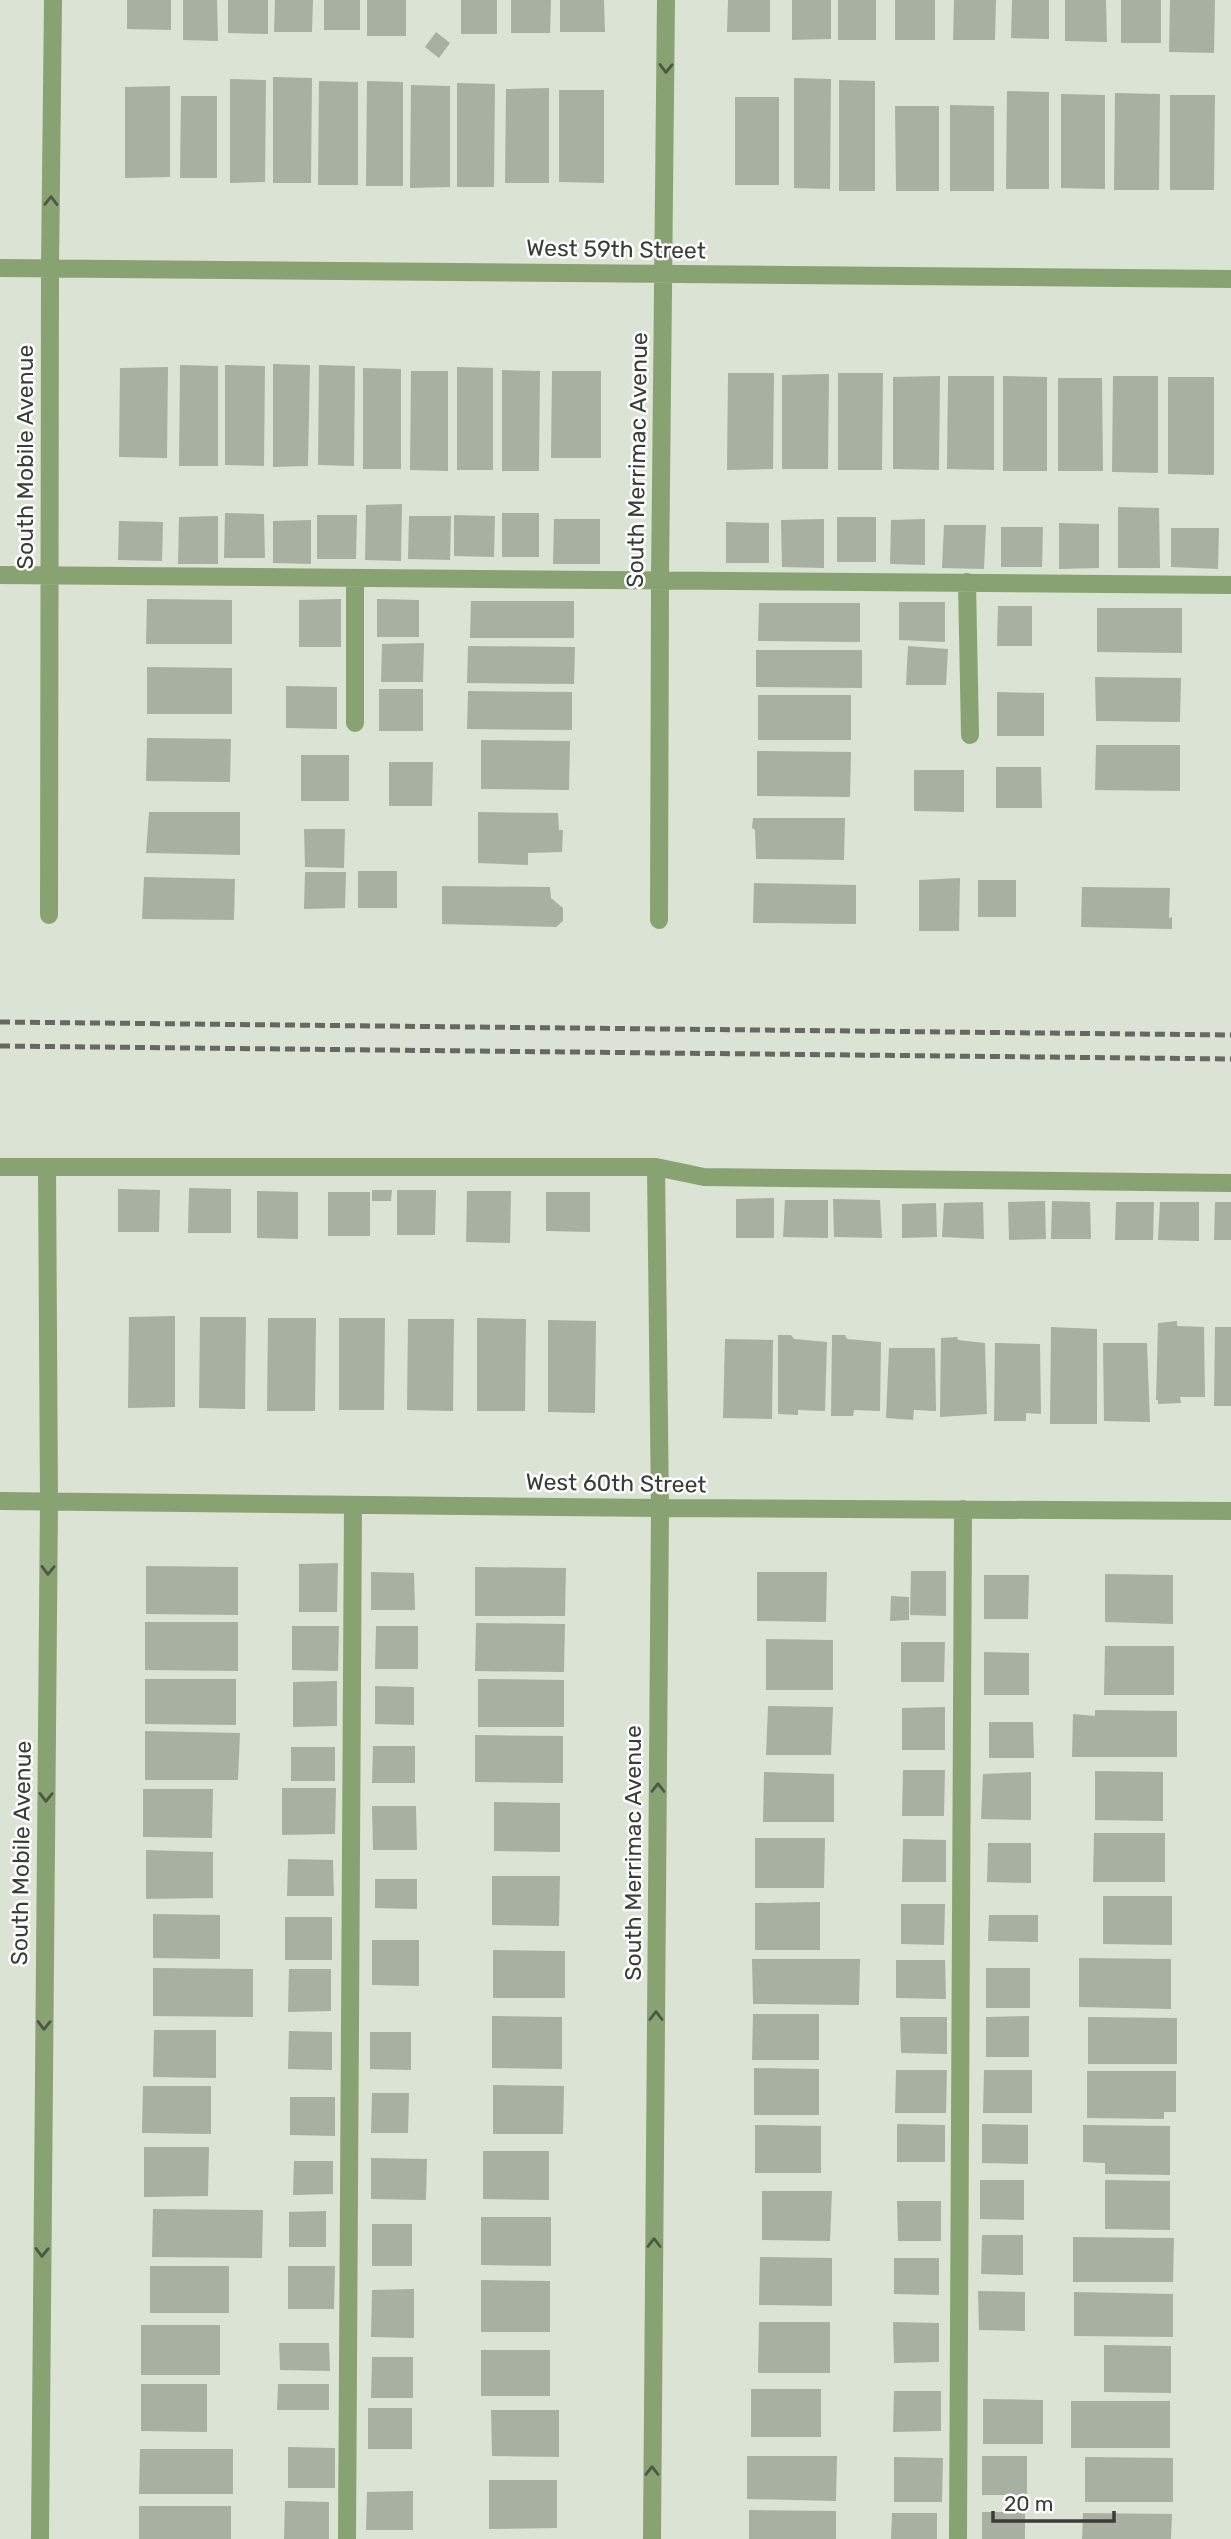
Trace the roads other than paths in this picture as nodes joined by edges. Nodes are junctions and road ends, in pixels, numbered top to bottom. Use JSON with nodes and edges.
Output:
{"nodes":[{"id":1,"x":53,"y":0,"type":"edge"},
{"id":2,"x":666,"y":0,"type":"edge"},
{"id":3,"x":0,"y":268,"type":"edge"},
{"id":4,"x":50,"y":269,"type":"junction"},
{"id":5,"x":664,"y":274,"type":"junction"},
{"id":6,"x":1231,"y":279,"type":"edge"},
{"id":7,"x":0,"y":575,"type":"edge"},
{"id":8,"x":50,"y":576,"type":"junction"},
{"id":9,"x":355,"y":578,"type":"junction"},
{"id":10,"x":660,"y":580,"type":"junction"},
{"id":11,"x":967,"y":582,"type":"junction"},
{"id":12,"x":1231,"y":585,"type":"edge"},
{"id":13,"x":355,"y":723,"type":"dead end"},
{"id":14,"x":970,"y":735,"type":"dead end"},
{"id":15,"x":49,"y":915,"type":"dead end"},
{"id":16,"x":659,"y":920,"type":"dead end"},
{"id":17,"x":0,"y":1167,"type":"edge"},
{"id":18,"x":656,"y":1167,"type":"junction"},
{"id":19,"x":47,"y":1168,"type":"junction"},
{"id":20,"x":1231,"y":1183,"type":"edge"},
{"id":21,"x":0,"y":1501,"type":"edge"},
{"id":22,"x":49,"y":1501,"type":"junction"},
{"id":23,"x":353,"y":1505,"type":"junction"},
{"id":24,"x":660,"y":1508,"type":"junction"},
{"id":25,"x":963,"y":1509,"type":"junction"},
{"id":26,"x":1231,"y":1511,"type":"edge"},
{"id":27,"x":40,"y":2539,"type":"edge"},
{"id":28,"x":346,"y":2539,"type":"edge"},
{"id":29,"x":652,"y":2539,"type":"edge"},
{"id":30,"x":958,"y":2539,"type":"edge"}],
"edges":[{"from":4,"to":1,"type":"street","name":"South Mobile Avenue","one_way":true},
{"from":2,"to":5,"type":"street","name":"South Merrimac Avenue","one_way":true},
{"from":3,"to":4,"type":"street","name":"West 59th Street"},
{"from":4,"to":5,"type":"street","name":"West 59th Street"},
{"from":4,"to":8,"type":"street","name":"South Mobile Avenue"},
{"from":5,"to":6,"type":"street","name":"West 59th Street"},
{"from":5,"to":10,"type":"street","name":"South Merrimac Avenue"},
{"from":7,"to":8,"type":"street"},
{"from":8,"to":9,"type":"street"},
{"from":8,"to":15,"type":"street","name":"South Mobile Avenue"},
{"from":9,"to":10,"type":"street"},
{"from":9,"to":13,"type":"street"},
{"from":10,"to":11,"type":"street"},
{"from":10,"to":16,"type":"street","name":"South Merrimac Avenue"},
{"from":11,"to":12,"type":"street"},
{"from":11,"to":14,"type":"street"},
{"from":17,"to":19,"type":"street"},
{"from":18,"to":19,"type":"street"},
{"from":18,"to":20,"type":"street"},
{"from":18,"to":24,"type":"street","name":"South Merrimac Avenue"},
{"from":19,"to":22,"type":"street","name":"South Mobile Avenue"},
{"from":21,"to":22,"type":"street","name":"West 60th Street"},
{"from":22,"to":23,"type":"street","name":"West 60th Street"},
{"from":22,"to":27,"type":"street","name":"South Mobile Avenue","one_way":true},
{"from":23,"to":24,"type":"street","name":"West 60th Street"},
{"from":23,"to":28,"type":"street"},
{"from":24,"to":25,"type":"street","name":"West 60th Street"},
{"from":29,"to":24,"type":"street","name":"South Merrimac Avenue","one_way":true},
{"from":25,"to":26,"type":"street","name":"West 60th Street"},
{"from":25,"to":30,"type":"street"}]}
